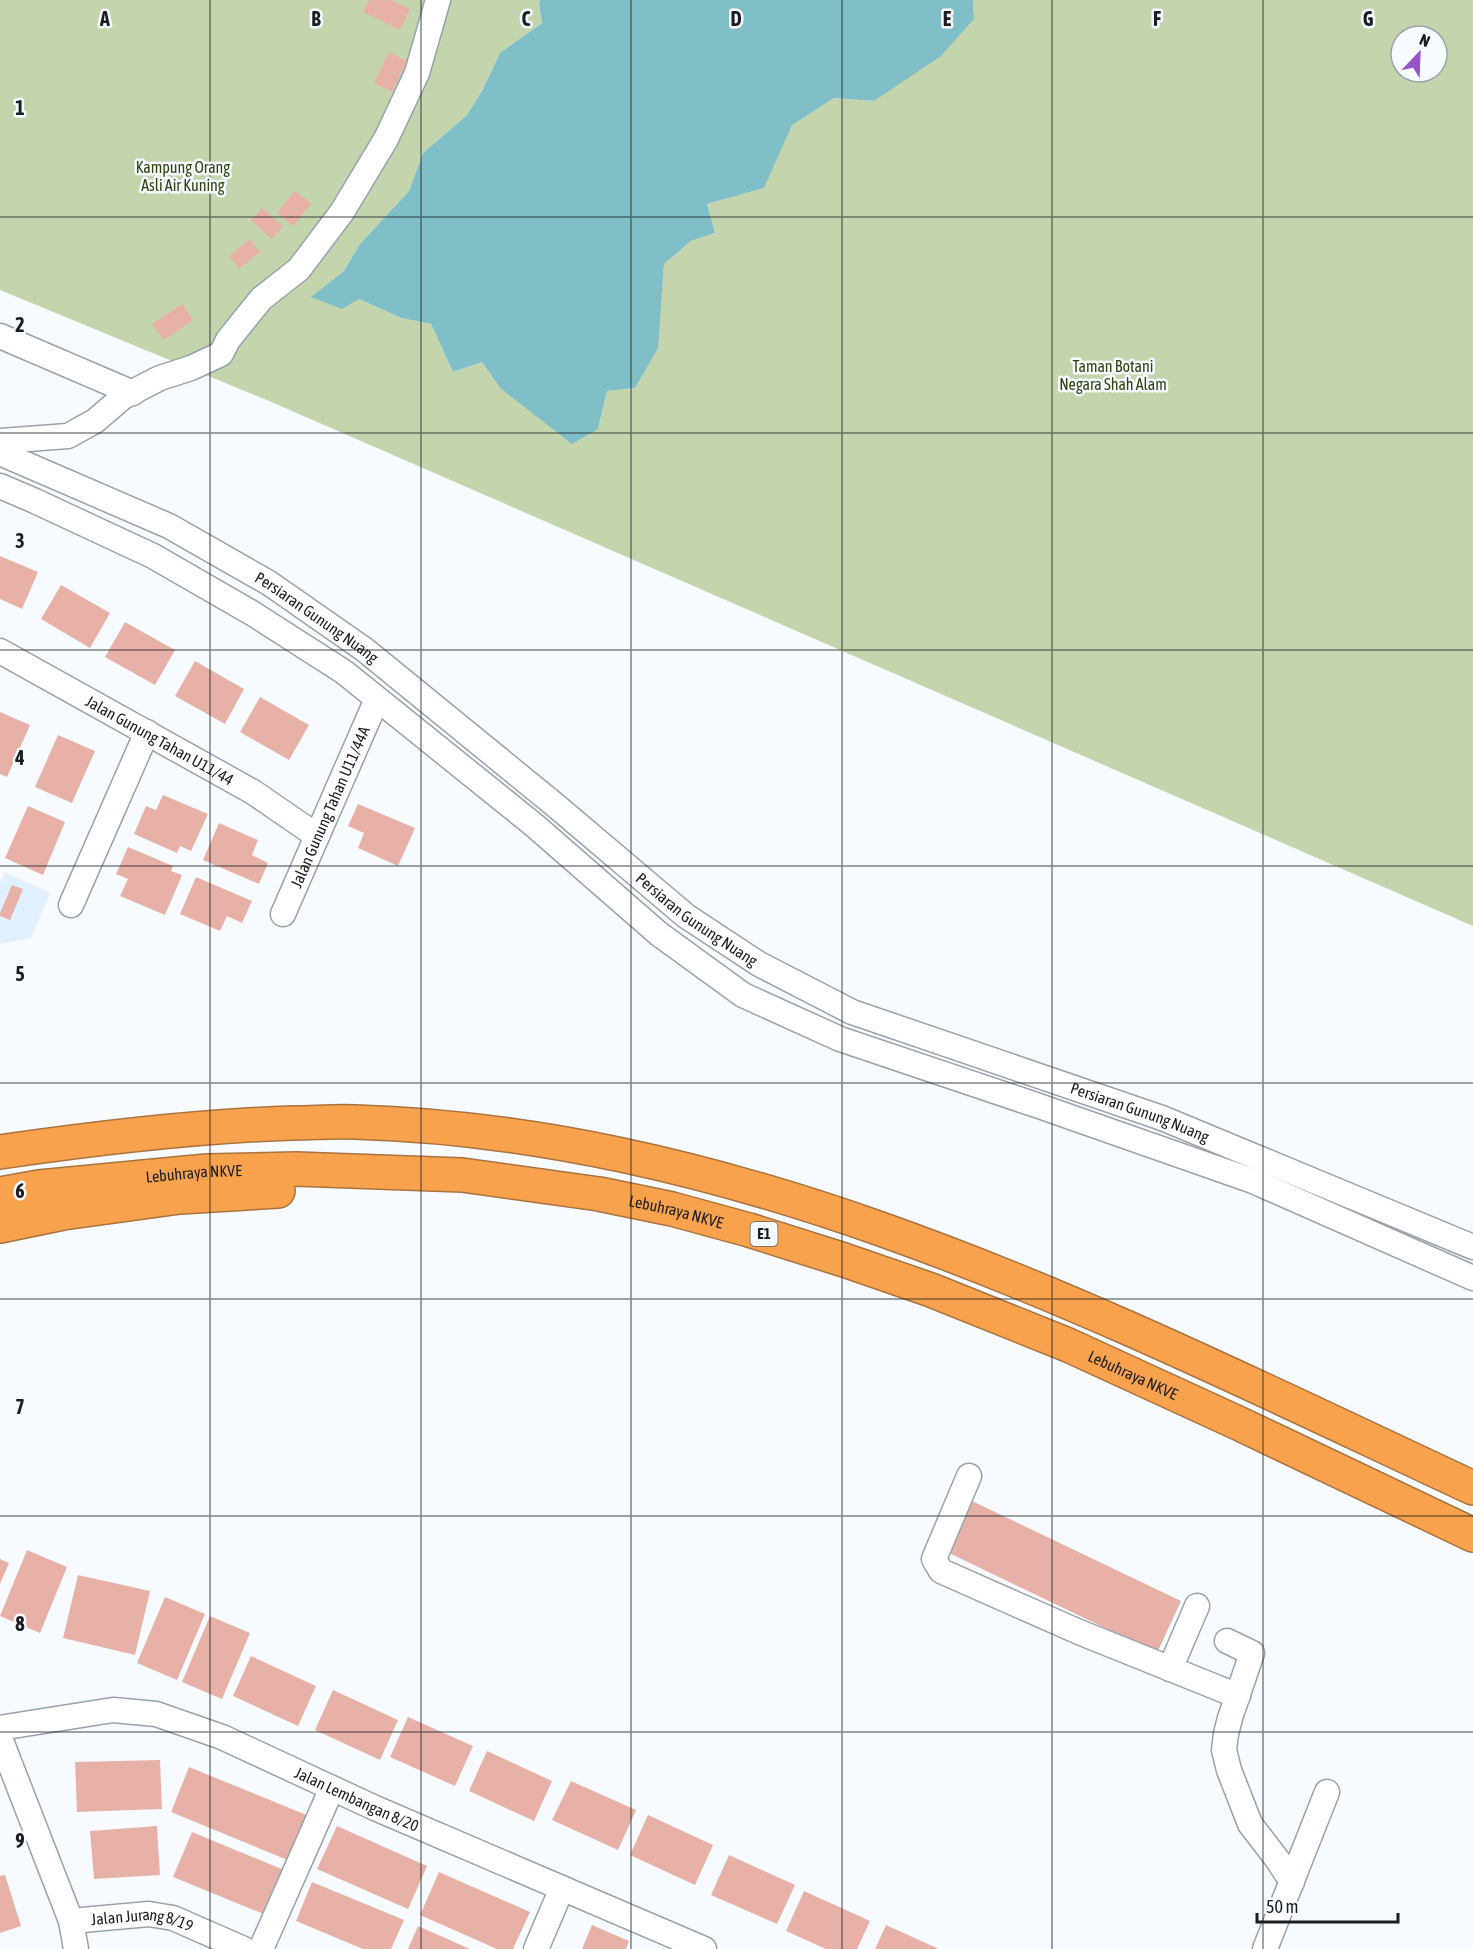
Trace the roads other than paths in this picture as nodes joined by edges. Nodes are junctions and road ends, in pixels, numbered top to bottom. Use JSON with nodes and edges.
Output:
{"nodes":[{"id":1,"x":438,"y":0,"type":"edge"},
{"id":2,"x":0,"y":336,"type":"edge"},
{"id":3,"x":133,"y":393,"type":"junction"},
{"id":4,"x":0,"y":441,"type":"edge"},
{"id":5,"x":0,"y":453,"type":"edge"},
{"id":6,"x":0,"y":486,"type":"edge"},
{"id":7,"x":0,"y":651,"type":"edge"},
{"id":8,"x":377,"y":699,"type":"junction"},
{"id":9,"x":147,"y":732,"type":"junction"},
{"id":10,"x":316,"y":836,"type":"junction"},
{"id":11,"x":71,"y":905,"type":"dead end"},
{"id":12,"x":283,"y":914,"type":"dead end"},
{"id":13,"x":0,"y":1152,"type":"edge"},
{"id":14,"x":462,"y":1175,"type":"junction"},
{"id":15,"x":0,"y":1194,"type":"edge"},
{"id":16,"x":0,"y":1226,"type":"edge"},
{"id":17,"x":1473,"y":1247,"type":"edge"},
{"id":18,"x":1473,"y":1278,"type":"edge"},
{"id":19,"x":969,"y":1476,"type":"dead end"},
{"id":20,"x":1473,"y":1488,"type":"edge"},
{"id":21,"x":1473,"y":1535,"type":"edge"},
{"id":22,"x":1197,"y":1606,"type":"dead end"},
{"id":23,"x":1227,"y":1641,"type":"dead end"},
{"id":24,"x":1170,"y":1669,"type":"junction"},
{"id":25,"x":1238,"y":1696,"type":"junction"},
{"id":26,"x":0,"y":1728,"type":"edge"},
{"id":27,"x":0,"y":1738,"type":"edge"},
{"id":28,"x":332,"y":1788,"type":"junction"},
{"id":29,"x":1327,"y":1792,"type":"dead end"},
{"id":30,"x":1292,"y":1881,"type":"junction"},
{"id":31,"x":562,"y":1888,"type":"junction"},
{"id":32,"x":71,"y":1921,"type":"junction"},
{"id":33,"x":76,"y":1949,"type":"edge"},
{"id":34,"x":244,"y":1949,"type":"edge"},
{"id":35,"x":261,"y":1949,"type":"edge"},
{"id":36,"x":536,"y":1949,"type":"edge"},
{"id":37,"x":704,"y":1949,"type":"edge"},
{"id":38,"x":1265,"y":1949,"type":"edge"}],
"edges":[{"from":1,"to":3,"type":"street"},
{"from":2,"to":3,"type":"street"},
{"from":3,"to":4,"type":"street"},
{"from":5,"to":17,"type":"street","name":"Persiaran Gunung Nuang"},
{"from":6,"to":8,"type":"street","name":"Persiaran Gunung Nuang"},
{"from":7,"to":9,"type":"street","name":"Jalan Gunung Tahan U11/44"},
{"from":8,"to":10,"type":"street","name":"Jalan Gunung Tahan U11/44A"},
{"from":8,"to":18,"type":"street","name":"Persiaran Gunung Nuang"},
{"from":9,"to":10,"type":"street","name":"Jalan Gunung Tahan U11/44"},
{"from":9,"to":11,"type":"street"},
{"from":10,"to":12,"type":"street","name":"Jalan Gunung Tahan U11/44A"},
{"from":13,"to":20,"type":"highway"},
{"from":14,"to":15,"type":"highway","name":"Lebuhraya NKVE","number":"E1"},
{"from":14,"to":16,"type":"highway"},
{"from":14,"to":21,"type":"highway","name":"Lebuhraya NKVE","number":"E1"},
{"from":19,"to":24,"type":"street"},
{"from":22,"to":24,"type":"street"},
{"from":23,"to":25,"type":"street"},
{"from":24,"to":25,"type":"street"},
{"from":25,"to":30,"type":"street"},
{"from":26,"to":28,"type":"street","name":"Jalan Lembangan 8/20"},
{"from":27,"to":32,"type":"street"},
{"from":28,"to":31,"type":"street","name":"Jalan Lembangan 8/20"},
{"from":28,"to":35,"type":"street"},
{"from":29,"to":30,"type":"street"},
{"from":30,"to":38,"type":"street"},
{"from":31,"to":36,"type":"street"},
{"from":31,"to":37,"type":"street","name":"Jalan Lembangan 8/20"},
{"from":32,"to":33,"type":"street"},
{"from":32,"to":34,"type":"street","name":"Jalan Jurang 8/19"}]}
